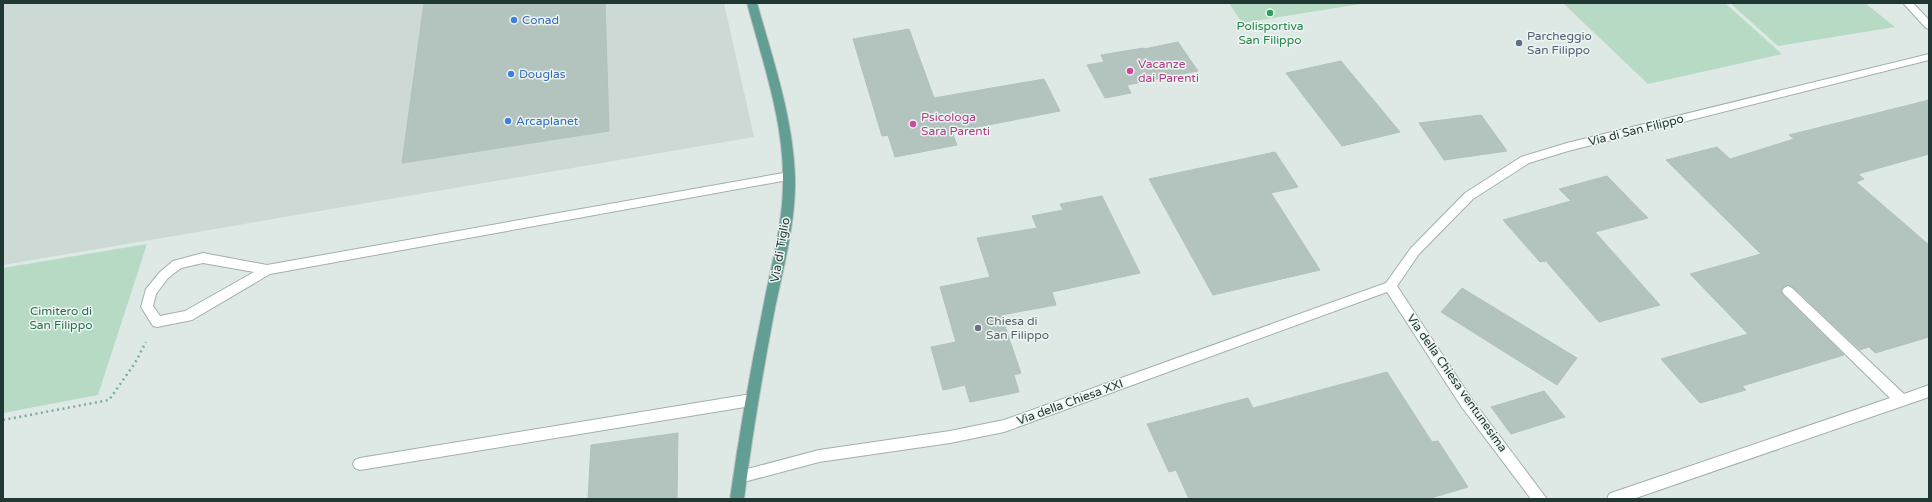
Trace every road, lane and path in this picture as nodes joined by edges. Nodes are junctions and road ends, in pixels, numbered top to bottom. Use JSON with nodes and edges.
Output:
{"nodes":[{"id":1,"x":752,"y":3,"type":"edge"},
{"id":2,"x":1908,"y":3,"type":"edge"},
{"id":3,"x":1929,"y":26,"type":"edge"},
{"id":4,"x":1929,"y":57,"type":"edge"},
{"id":5,"x":789,"y":176,"type":"junction"},
{"id":6,"x":267,"y":270,"type":"junction"},
{"id":7,"x":1390,"y":286,"type":"junction"},
{"id":8,"x":1788,"y":291,"type":"dead end"},
{"id":9,"x":157,"y":322,"type":"junction"},
{"id":10,"x":1929,"y":392,"type":"edge"},
{"id":11,"x":751,"y":400,"type":"junction"},
{"id":12,"x":1902,"y":401,"type":"junction"},
{"id":13,"x":3,"y":420,"type":"edge"},
{"id":14,"x":360,"y":464,"type":"dead end"},
{"id":15,"x":740,"y":477,"type":"junction"},
{"id":16,"x":737,"y":499,"type":"edge"},
{"id":17,"x":1540,"y":499,"type":"edge"},
{"id":18,"x":1614,"y":499,"type":"edge"}],
"edges":[{"from":1,"to":5,"type":"main road","name":"Via di Tiglio"},
{"from":2,"to":3,"type":"street"},
{"from":4,"to":7,"type":"street","name":"Via di San Filippo"},
{"from":5,"to":6,"type":"street"},
{"from":5,"to":11,"type":"main road","name":"Via di Tiglio"},
{"from":6,"to":9,"type":"street"},
{"from":6,"to":9,"type":"street"},
{"from":7,"to":15,"type":"street","name":"Via della Chiesa XXI"},
{"from":7,"to":17,"type":"street","name":"Via della Chiesa ventunesima"},
{"from":8,"to":12,"type":"street"},
{"from":9,"to":13,"type":"path"},
{"from":10,"to":12,"type":"street"},
{"from":11,"to":14,"type":"street"},
{"from":11,"to":15,"type":"main road","name":"Via di Tiglio"},
{"from":12,"to":18,"type":"street"},
{"from":15,"to":16,"type":"main road","name":"Via di Tiglio"}]}
